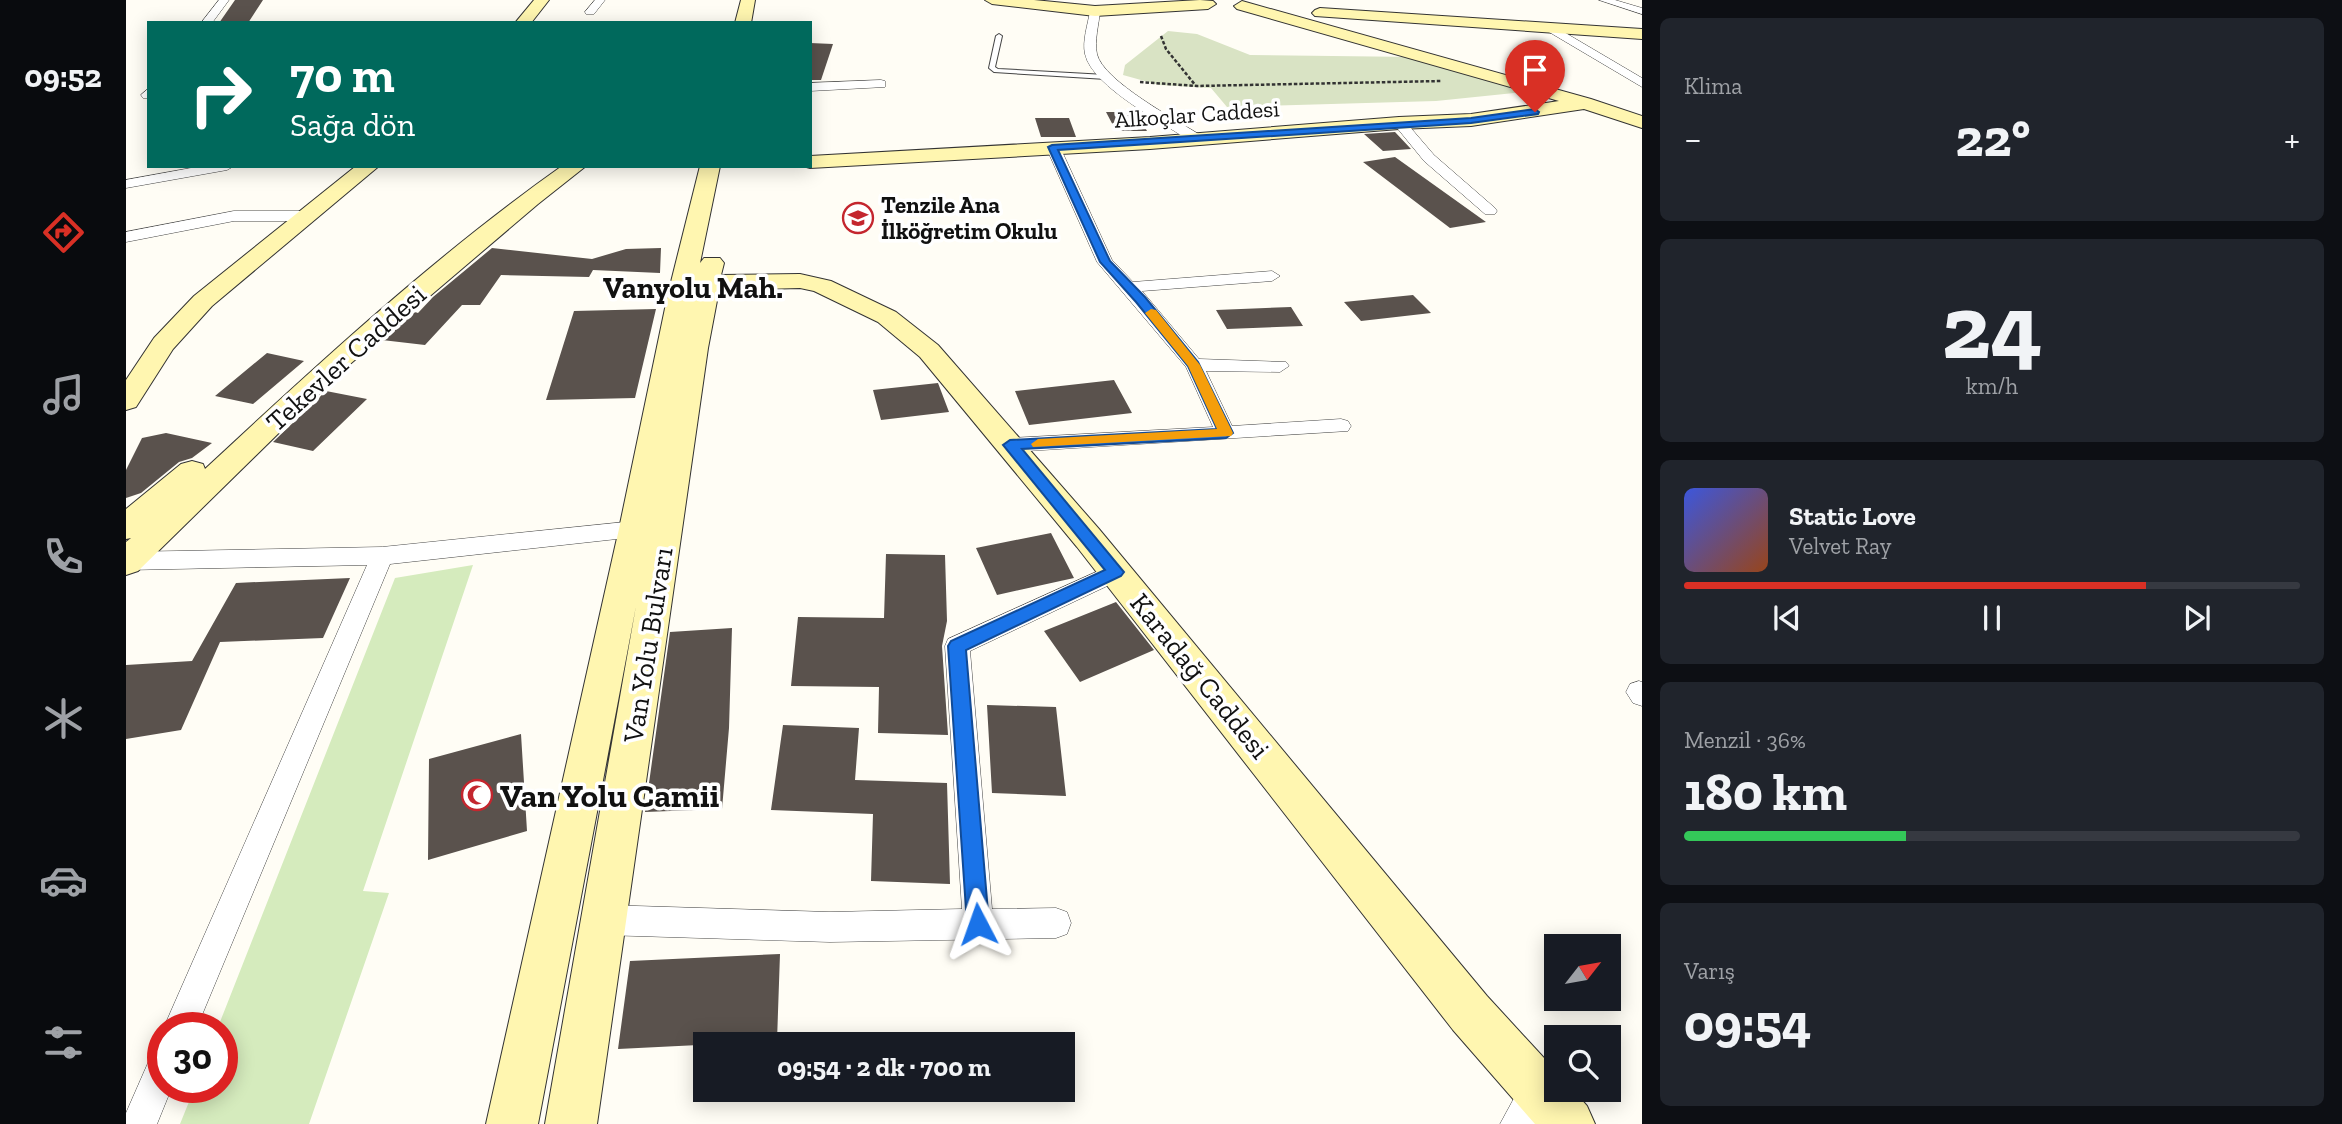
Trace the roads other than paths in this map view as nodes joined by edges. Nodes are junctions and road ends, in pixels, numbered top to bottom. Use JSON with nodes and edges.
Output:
{"nodes":[{"id":1,"x":224,"y":0,"type":"edge"},
{"id":2,"x":542,"y":0,"type":"edge"},
{"id":3,"x":600,"y":0,"type":"edge"},
{"id":4,"x":748,"y":0,"type":"edge"},
{"id":5,"x":764,"y":0,"type":"edge"},
{"id":6,"x":992,"y":0,"type":"edge"},
{"id":7,"x":1604,"y":0,"type":"edge"},
{"id":8,"x":1220,"y":3,"type":"edge"},
{"id":9,"x":1095,"y":11,"type":"junction"},
{"id":10,"x":1642,"y":11,"type":"edge"},
{"id":11,"x":590,"y":12,"type":"dead end"},
{"id":12,"x":208,"y":21,"type":"edge"},
{"id":13,"x":525,"y":21,"type":"edge"},
{"id":14,"x":743,"y":21,"type":"edge"},
{"id":15,"x":759,"y":21,"type":"edge"},
{"id":16,"x":1548,"y":27,"type":"junction"},
{"id":17,"x":1642,"y":34,"type":"edge"},
{"id":18,"x":999,"y":36,"type":"dead end"},
{"id":19,"x":1106,"y":77,"type":"junction"},
{"id":20,"x":1642,"y":83,"type":"edge"},
{"id":21,"x":881,"y":84,"type":"dead end"},
{"id":22,"x":812,"y":87,"type":"edge"},
{"id":23,"x":1585,"y":103,"type":"junction"},
{"id":24,"x":1642,"y":122,"type":"edge"},
{"id":25,"x":1399,"y":123,"type":"junction"},
{"id":26,"x":1197,"y":139,"type":"junction"},
{"id":27,"x":1052,"y":147,"type":"junction"},
{"id":28,"x":812,"y":162,"type":"edge"},
{"id":29,"x":216,"y":168,"type":"edge"},
{"id":30,"x":366,"y":168,"type":"edge"},
{"id":31,"x":558,"y":168,"type":"edge"},
{"id":32,"x":573,"y":168,"type":"edge"},
{"id":33,"x":710,"y":168,"type":"edge"},
{"id":34,"x":728,"y":168,"type":"edge"},
{"id":35,"x":126,"y":184,"type":"edge"},
{"id":36,"x":1490,"y":211,"type":"dead end"},
{"id":37,"x":305,"y":216,"type":"junction"},
{"id":38,"x":126,"y":237,"type":"edge"},
{"id":39,"x":1272,"y":276,"type":"dead end"},
{"id":40,"x":708,"y":283,"type":"junction"},
{"id":41,"x":1129,"y":288,"type":"junction"},
{"id":42,"x":1194,"y":365,"type":"junction"},
{"id":43,"x":1280,"y":366,"type":"dead end"},
{"id":44,"x":126,"y":401,"type":"edge"},
{"id":45,"x":1341,"y":426,"type":"dead end"},
{"id":46,"x":1226,"y":433,"type":"junction"},
{"id":47,"x":1010,"y":445,"type":"junction"},
{"id":48,"x":126,"y":527,"type":"edge"},
{"id":49,"x":635,"y":529,"type":"junction"},
{"id":50,"x":382,"y":556,"type":"junction"},
{"id":51,"x":126,"y":561,"type":"edge"},
{"id":52,"x":1116,"y":572,"type":"junction"},
{"id":53,"x":604,"y":920,"type":"junction"},
{"id":54,"x":1056,"y":923,"type":"dead end"},
{"id":55,"x":978,"y":924,"type":"junction"},
{"id":56,"x":186,"y":1012,"type":"edge"},
{"id":57,"x":1536,"y":1090,"type":"junction"},
{"id":58,"x":148,"y":1103,"type":"edge"},
{"id":59,"x":139,"y":1124,"type":"edge"},
{"id":60,"x":512,"y":1124,"type":"edge"},
{"id":61,"x":570,"y":1124,"type":"edge"},
{"id":62,"x":1518,"y":1124,"type":"edge"},
{"id":63,"x":1569,"y":1124,"type":"edge"}],
"edges":[{"from":1,"to":12,"type":"street"},
{"from":2,"to":13,"type":"street"},
{"from":3,"to":11,"type":"street"},
{"from":4,"to":14,"type":"street"},
{"from":5,"to":15,"type":"street"},
{"from":6,"to":9,"type":"street"},
{"from":7,"to":10,"type":"street"},
{"from":8,"to":9,"type":"street"},
{"from":8,"to":16,"type":"street"},
{"from":8,"to":23,"type":"street"},
{"from":9,"to":19,"type":"street"},
{"from":16,"to":17,"type":"street"},
{"from":16,"to":20,"type":"street"},
{"from":18,"to":19,"type":"lane"},
{"from":19,"to":26,"type":"street"},
{"from":21,"to":22,"type":"street"},
{"from":23,"to":24,"type":"street"},
{"from":23,"to":25,"type":"street","name":"Alkoçlar Caddesi"},
{"from":25,"to":26,"type":"street","name":"Alkoçlar Caddesi"},
{"from":25,"to":36,"type":"street"},
{"from":26,"to":27,"type":"street","name":"Alkoçlar Caddesi"},
{"from":27,"to":28,"type":"street","name":"Alkoçlar Caddesi"},
{"from":27,"to":41,"type":"street"},
{"from":29,"to":35,"type":"street"},
{"from":30,"to":37,"type":"street"},
{"from":31,"to":48,"type":"street"},
{"from":32,"to":51,"type":"street","name":"Tekevler Caddesi"},
{"from":33,"to":49,"type":"street"},
{"from":34,"to":40,"type":"street","name":"Van Yolu Bulvarı"},
{"from":37,"to":38,"type":"street"},
{"from":37,"to":44,"type":"street"},
{"from":39,"to":41,"type":"street"},
{"from":40,"to":47,"type":"street","name":"Karadağ Caddesi"},
{"from":40,"to":53,"type":"street","name":"Van Yolu Bulvarı"},
{"from":41,"to":42,"type":"street"},
{"from":42,"to":43,"type":"street"},
{"from":42,"to":46,"type":"street"},
{"from":45,"to":46,"type":"street"},
{"from":46,"to":47,"type":"street"},
{"from":47,"to":52,"type":"street","name":"Karadağ Caddesi"},
{"from":49,"to":50,"type":"street"},
{"from":49,"to":60,"type":"street"},
{"from":50,"to":51,"type":"street"},
{"from":50,"to":56,"type":"street"},
{"from":52,"to":55,"type":"street"},
{"from":52,"to":57,"type":"street","name":"Karadağ Caddesi"},
{"from":53,"to":55,"type":"street"},
{"from":53,"to":61,"type":"street","name":"Van Yolu Bulvarı"},
{"from":54,"to":55,"type":"street"},
{"from":57,"to":62,"type":"street"},
{"from":57,"to":63,"type":"street","name":"Karadağ Caddesi"},
{"from":58,"to":59,"type":"street"}]}
